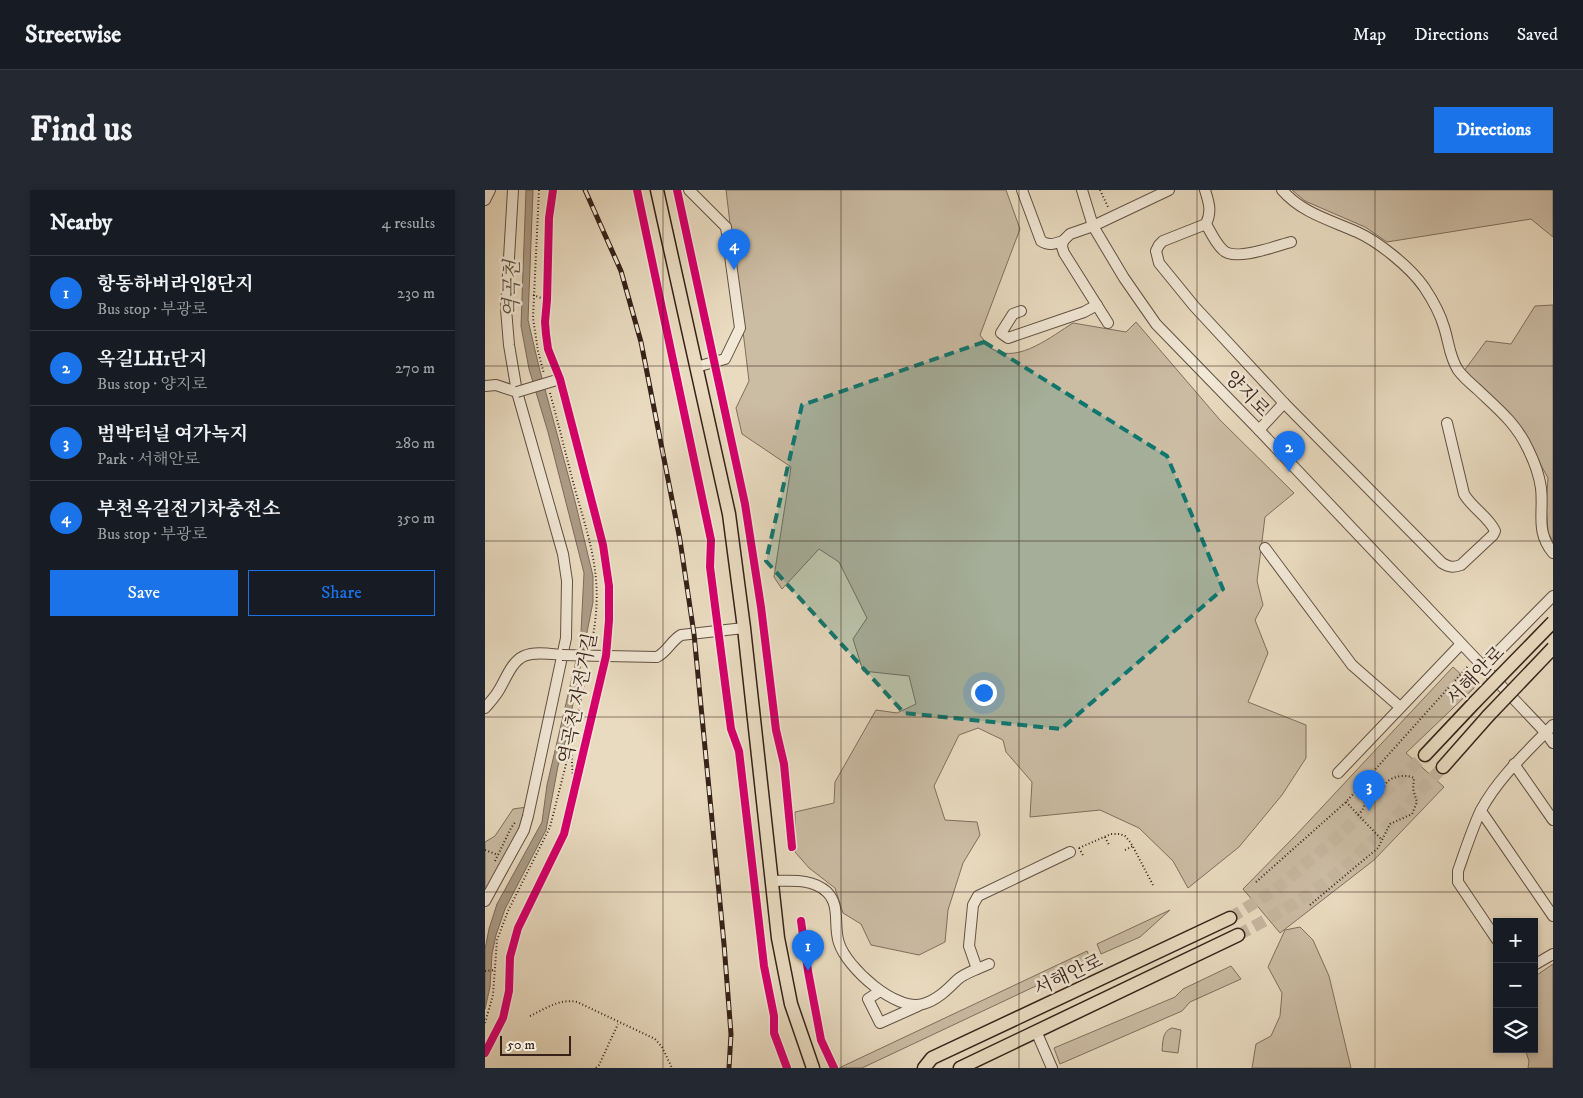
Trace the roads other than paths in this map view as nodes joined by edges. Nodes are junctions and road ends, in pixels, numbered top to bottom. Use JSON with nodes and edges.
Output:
{"nodes":[{"id":1,"x":490,"y":190,"type":"edge"},
{"id":2,"x":513,"y":190,"type":"edge"},
{"id":3,"x":657,"y":190,"type":"edge"},
{"id":4,"x":689,"y":190,"type":"edge"},
{"id":5,"x":1022,"y":190,"type":"edge"},
{"id":6,"x":1081,"y":190,"type":"edge"},
{"id":7,"x":1169,"y":190,"type":"edge"},
{"id":8,"x":1205,"y":190,"type":"edge"},
{"id":9,"x":1282,"y":190,"type":"edge"},
{"id":10,"x":485,"y":200,"type":"edge"},
{"id":11,"x":1206,"y":224,"type":"junction"},
{"id":12,"x":1093,"y":226,"type":"junction"},
{"id":13,"x":1063,"y":241,"type":"junction"},
{"id":14,"x":1291,"y":242,"type":"dead end"},
{"id":15,"x":1097,"y":305,"type":"junction"},
{"id":16,"x":1021,"y":311,"type":"dead end"},
{"id":17,"x":1108,"y":323,"type":"dead end"},
{"id":18,"x":696,"y":367,"type":"junction"},
{"id":19,"x":560,"y":379,"type":"dead end"},
{"id":20,"x":485,"y":386,"type":"edge"},
{"id":21,"x":517,"y":392,"type":"junction"},
{"id":22,"x":1284,"y":403,"type":"junction"},
{"id":23,"x":1447,"y":423,"type":"dead end"},
{"id":24,"x":1259,"y":430,"type":"junction"},
{"id":25,"x":1265,"y":548,"type":"dead end"},
{"id":26,"x":1553,"y":553,"type":"edge"},
{"id":27,"x":1553,"y":596,"type":"edge"},
{"id":28,"x":1553,"y":622,"type":"edge"},
{"id":29,"x":744,"y":628,"type":"junction"},
{"id":30,"x":1461,"y":644,"type":"junction"},
{"id":31,"x":1553,"y":648,"type":"edge"},
{"id":32,"x":562,"y":654,"type":"junction"},
{"id":33,"x":1483,"y":667,"type":"junction"},
{"id":34,"x":1400,"y":707,"type":"junction"},
{"id":35,"x":485,"y":708,"type":"edge"},
{"id":36,"x":1549,"y":729,"type":"edge"},
{"id":37,"x":1553,"y":743,"type":"edge"},
{"id":38,"x":1425,"y":755,"type":"tunnel mouth"},
{"id":39,"x":1514,"y":764,"type":"junction"},
{"id":40,"x":1443,"y":767,"type":"tunnel mouth"},
{"id":41,"x":1338,"y":773,"type":"dead end"},
{"id":42,"x":1481,"y":811,"type":"junction"},
{"id":43,"x":1553,"y":820,"type":"edge"},
{"id":44,"x":1071,"y":852,"type":"dead end"},
{"id":45,"x":772,"y":882,"type":"junction"},
{"id":46,"x":485,"y":900,"type":"edge"},
{"id":47,"x":1553,"y":916,"type":"edge"},
{"id":48,"x":1231,"y":918,"type":"tunnel mouth"},
{"id":49,"x":1493,"y":934,"type":"edge"},
{"id":50,"x":1238,"y":935,"type":"tunnel mouth"},
{"id":51,"x":1553,"y":954,"type":"edge"},
{"id":52,"x":1537,"y":963,"type":"edge"},
{"id":53,"x":989,"y":964,"type":"dead end"},
{"id":54,"x":977,"y":969,"type":"junction"},
{"id":55,"x":880,"y":991,"type":"junction"},
{"id":56,"x":924,"y":1004,"type":"junction"},
{"id":57,"x":1036,"y":1031,"type":"junction"},
{"id":58,"x":813,"y":1068,"type":"edge"},
{"id":59,"x":924,"y":1068,"type":"edge"},
{"id":60,"x":960,"y":1068,"type":"edge"},
{"id":61,"x":1052,"y":1068,"type":"edge"}],
"edges":[{"from":1,"to":10,"type":"street"},
{"from":2,"to":21,"type":"street"},
{"from":3,"to":18,"type":"main road"},
{"from":4,"to":18,"type":"street"},
{"from":5,"to":13,"type":"street"},
{"from":6,"to":12,"type":"street","name":"양지로"},
{"from":7,"to":12,"type":"street"},
{"from":8,"to":11,"type":"street"},
{"from":9,"to":26,"type":"street"},
{"from":11,"to":14,"type":"street"},
{"from":11,"to":22,"type":"street"},
{"from":12,"to":13,"type":"street"},
{"from":12,"to":24,"type":"street","name":"양지로"},
{"from":13,"to":15,"type":"street"},
{"from":15,"to":16,"type":"street"},
{"from":15,"to":17,"type":"street"},
{"from":18,"to":29,"type":"main road"},
{"from":19,"to":21,"type":"street","bridge":true},
{"from":20,"to":21,"type":"street"},
{"from":21,"to":32,"type":"street"},
{"from":22,"to":23,"type":"street"},
{"from":22,"to":24,"type":"street"},
{"from":24,"to":30,"type":"street","name":"양지로"},
{"from":25,"to":34,"type":"street"},
{"from":27,"to":33,"type":"street"},
{"from":28,"to":38,"type":"main road","name":"서해안로","bridge":true},
{"from":29,"to":32,"type":"street","bridge":true},
{"from":29,"to":45,"type":"main road"},
{"from":30,"to":33,"type":"street","name":"양지로"},
{"from":30,"to":34,"type":"street"},
{"from":31,"to":40,"type":"main road","name":"서해안로","bridge":true},
{"from":32,"to":35,"type":"street"},
{"from":32,"to":46,"type":"street"},
{"from":33,"to":36,"type":"street","name":"양지로"},
{"from":34,"to":41,"type":"street"},
{"from":36,"to":37,"type":"street","name":"양지로"},
{"from":36,"to":39,"type":"street"},
{"from":39,"to":42,"type":"street"},
{"from":39,"to":43,"type":"street"},
{"from":42,"to":47,"type":"street"},
{"from":42,"to":49,"type":"street"},
{"from":44,"to":54,"type":"street"},
{"from":45,"to":55,"type":"street"},
{"from":45,"to":58,"type":"main road"},
{"from":48,"to":59,"type":"main road","name":"서해안로"},
{"from":50,"to":57,"type":"main road","name":"서해안로"},
{"from":51,"to":52,"type":"street"},
{"from":53,"to":54,"type":"street"},
{"from":54,"to":56,"type":"street"},
{"from":55,"to":56,"type":"street"},
{"from":55,"to":56,"type":"street"},
{"from":57,"to":60,"type":"main road","name":"서해안로"},
{"from":57,"to":61,"type":"street"}]}
